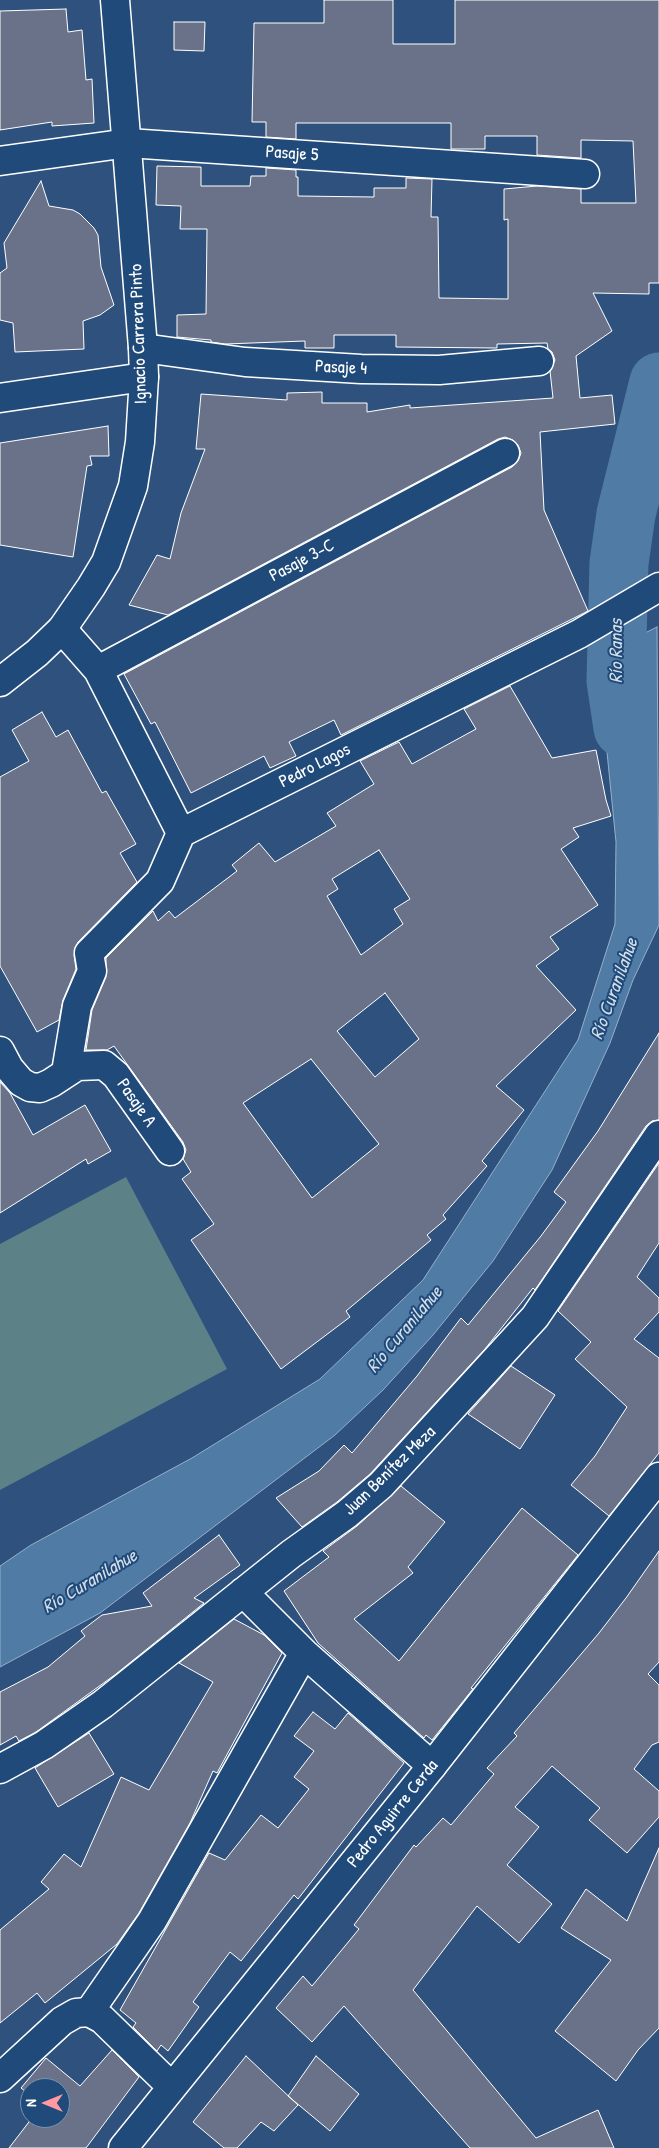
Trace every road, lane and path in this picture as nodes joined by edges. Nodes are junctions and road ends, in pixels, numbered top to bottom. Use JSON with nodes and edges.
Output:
{"nodes":[{"id":1,"x":115,"y":0,"type":"edge"},
{"id":2,"x":128,"y":143,"type":"junction"},
{"id":3,"x":0,"y":161,"type":"edge"},
{"id":4,"x":584,"y":174,"type":"dead end"},
{"id":5,"x":143,"y":348,"type":"junction"},
{"id":6,"x":539,"y":361,"type":"dead end"},
{"id":7,"x":144,"y":377,"type":"junction"},
{"id":8,"x":0,"y":398,"type":"edge"},
{"id":9,"x":505,"y":453,"type":"dead end"},
{"id":10,"x":659,"y":587,"type":"edge"},
{"id":11,"x":62,"y":629,"type":"junction"},
{"id":12,"x":98,"y":670,"type":"junction"},
{"id":13,"x":0,"y":682,"type":"edge"},
{"id":14,"x":181,"y":833,"type":"junction"},
{"id":15,"x":0,"y":1050,"type":"edge"},
{"id":16,"x":66,"y":1072,"type":"junction"},
{"id":17,"x":659,"y":1135,"type":"edge"},
{"id":18,"x":170,"y":1151,"type":"dead end"},
{"id":19,"x":655,"y":1489,"type":"edge"},
{"id":20,"x":243,"y":1592,"type":"junction"},
{"id":21,"x":304,"y":1653,"type":"junction"},
{"id":22,"x":432,"y":1766,"type":"junction"},
{"id":23,"x":0,"y":1768,"type":"edge"},
{"id":24,"x":89,"y":2012,"type":"junction"},
{"id":25,"x":0,"y":2078,"type":"edge"},
{"id":26,"x":172,"y":2087,"type":"junction"},
{"id":27,"x":123,"y":2148,"type":"edge"}],
"edges":[{"from":1,"to":2,"type":"street","name":"Ignacio Carrera Pinto"},
{"from":2,"to":3,"type":"street","name":"Pasaje 5"},
{"from":2,"to":4,"type":"street","name":"Pasaje 5"},
{"from":2,"to":5,"type":"street","name":"Ignacio Carrera Pinto"},
{"from":5,"to":6,"type":"street","name":"Pasaje 4"},
{"from":5,"to":7,"type":"street","name":"Ignacio Carrera Pinto"},
{"from":7,"to":8,"type":"street"},
{"from":7,"to":11,"type":"street","name":"Ignacio Carrera Pinto"},
{"from":9,"to":12,"type":"street","name":"Pasaje 3-C"},
{"from":10,"to":14,"type":"street","name":"Pedro Lagos"},
{"from":11,"to":12,"type":"street"},
{"from":11,"to":13,"type":"street","name":"Ignacio Carrera Pinto"},
{"from":12,"to":14,"type":"street"},
{"from":14,"to":16,"type":"street"},
{"from":15,"to":16,"type":"street","name":"Pasaje A"},
{"from":16,"to":18,"type":"street","name":"Pasaje A"},
{"from":17,"to":20,"type":"street","name":"Juan Benítez Meza"},
{"from":19,"to":22,"type":"street","name":"Pedro Aguirre Cerda"},
{"from":20,"to":21,"type":"street"},
{"from":20,"to":23,"type":"street","name":"Juan Benítez Meza"},
{"from":21,"to":22,"type":"street"},
{"from":21,"to":24,"type":"street"},
{"from":22,"to":26,"type":"street","name":"Pedro Aguirre Cerda"},
{"from":24,"to":25,"type":"street"},
{"from":24,"to":26,"type":"street"},
{"from":26,"to":27,"type":"street","name":"Pedro Aguirre Cerda"}]}
